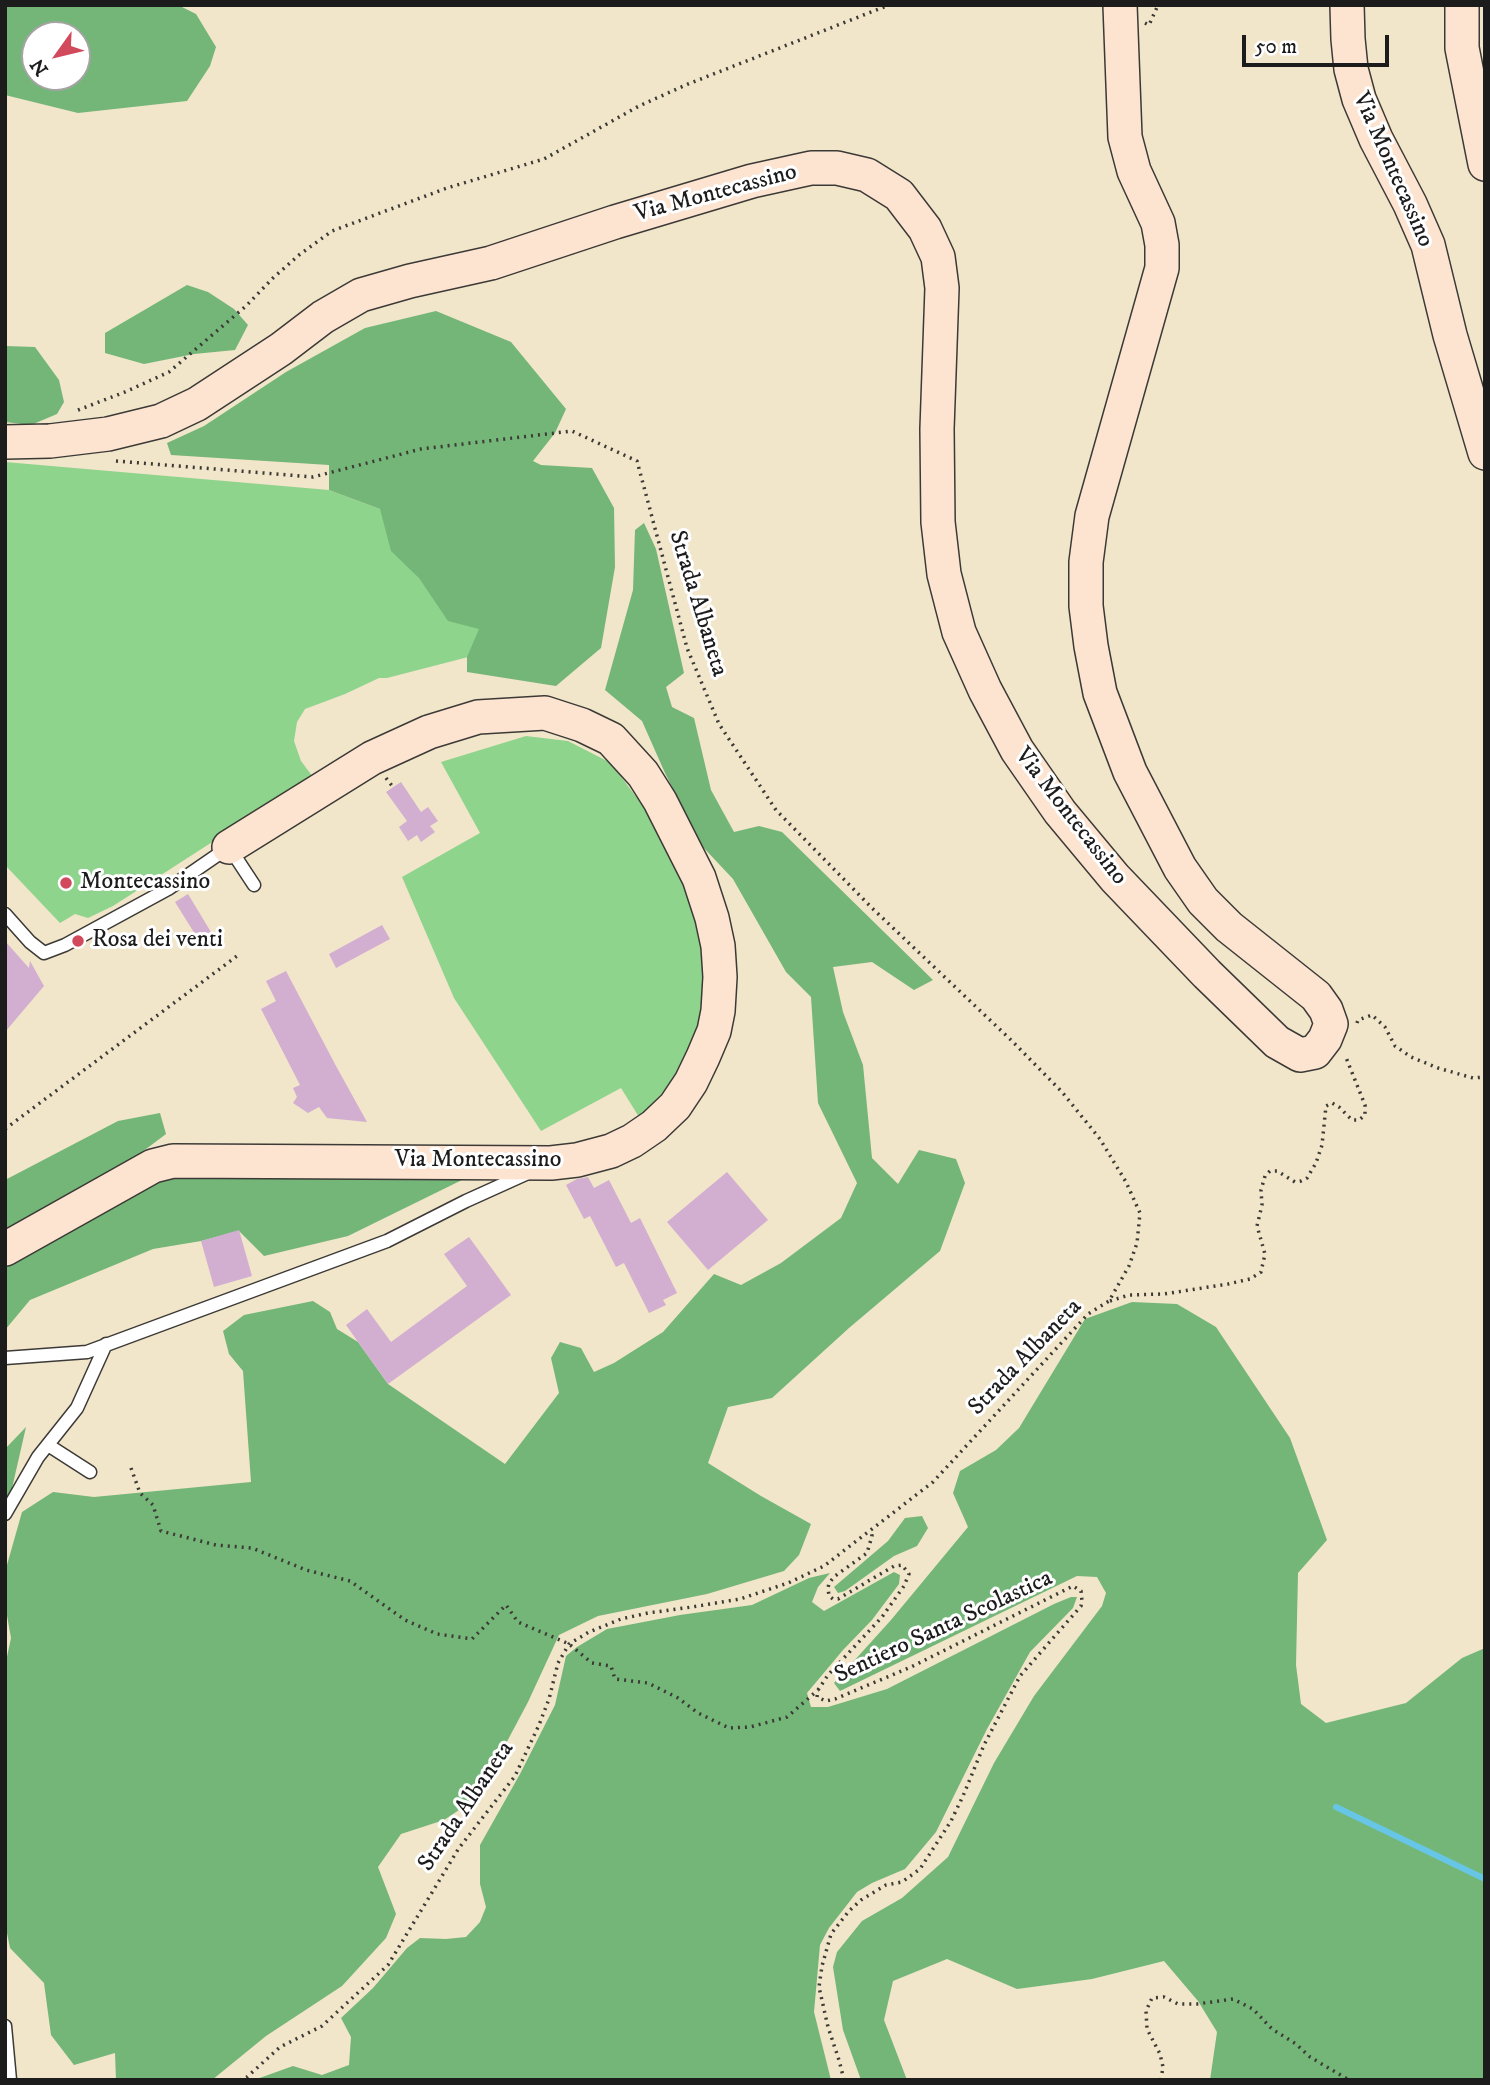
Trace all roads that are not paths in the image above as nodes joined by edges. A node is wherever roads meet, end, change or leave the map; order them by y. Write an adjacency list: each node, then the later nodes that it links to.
1 (1120, 5): 5 (street, Via Montecassino)
2 (1347, 5): 6 (street, Via Montecassino)
3 (1462, 5): 4 (street)
4 (1485, 164)
5 (5, 442)
6 (1485, 453)
7 (229, 847): 8 (lane); 9 (lane); 10 (street, Via Montecassino)
8 (254, 886)
9 (5, 914)
10 (551, 1163): 11 (street, Via Montecassino); 12 (lane)
11 (5, 1249)
12 (106, 1344): 13 (lane); 14 (lane)
13 (5, 1358)
14 (48, 1445): 15 (lane); 16 (lane)
15 (90, 1472)
16 (5, 1514)
17 (5, 2026): 18 (lane)
18 (10, 2080)

